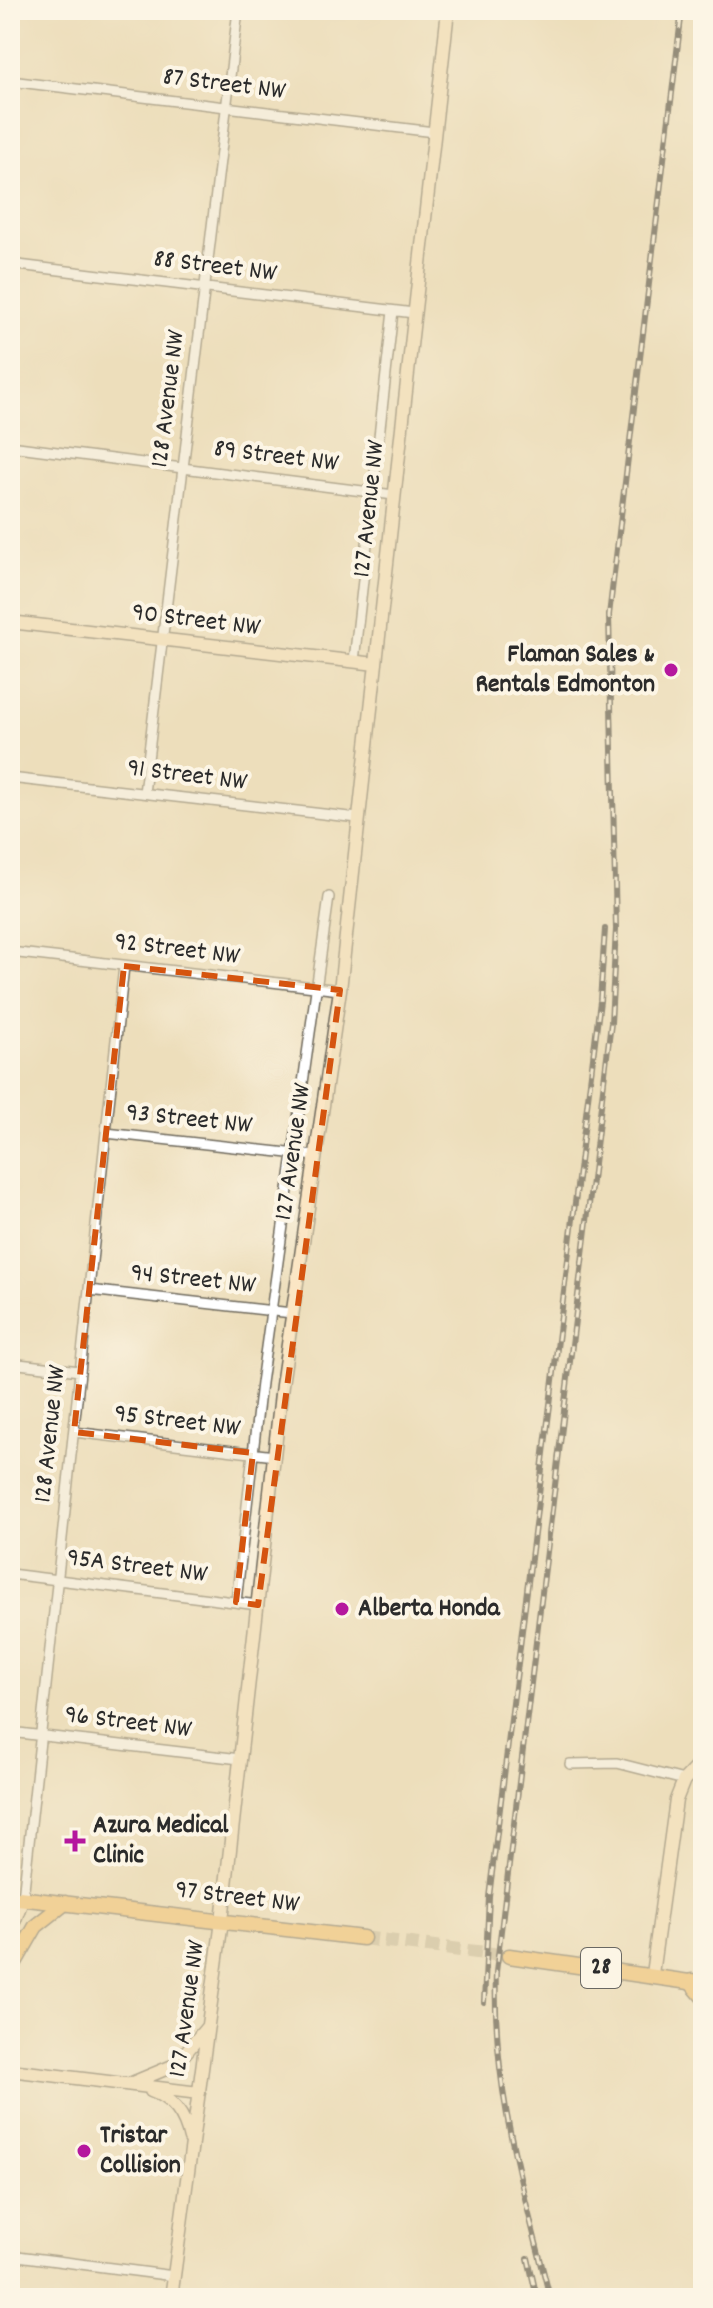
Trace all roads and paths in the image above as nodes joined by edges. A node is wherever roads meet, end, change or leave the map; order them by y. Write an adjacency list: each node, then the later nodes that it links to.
1 (238, 10): 4 (street, 128 Avenue NW)
2 (448, 10): 5 (main road, 127 Avenue NW)
3 (10, 81): 4 (street, 87 Street NW)
4 (227, 107): 5 (street, 87 Street NW); 7 (street, 128 Avenue NW)
5 (434, 132): 9 (main road, 127 Avenue NW)
6 (10, 264): 7 (street, 88 Street NW)
7 (205, 288): 8 (street, 88 Street NW); 11 (street, 128 Avenue NW)
8 (393, 311): 9 (street, 88 Street NW); 12 (street, 127 Avenue NW)
9 (414, 313): 13 (main road, 127 Avenue NW)
10 (10, 446): 11 (street, 89 Street NW)
11 (183, 467): 12 (street, 89 Street NW); 15 (street, 128 Avenue NW)
12 (373, 492): 13 (street, 89 Street NW); 16 (street, 127 Avenue NW)
13 (394, 495): 17 (main road, 127 Avenue NW)
14 (10, 622): 15 (main road, 90 Street NW)
15 (162, 639): 16 (main road, 90 Street NW); 19 (street, 128 Avenue NW)
16 (354, 661): 17 (main road, 90 Street NW)
17 (376, 664): 20 (main road, 127 Avenue NW)
18 (10, 778): 19 (street, 91 Street NW)
19 (144, 793): 20 (street, 91 Street NW)
20 (358, 818): 25 (main road, 127 Avenue NW)
21 (329, 897): 24 (street, 127 Avenue NW)
22 (10, 952): 23 (street, 92 Street NW)
23 (124, 966): 24 (street, 92 Street NW); 26 (street, 128 Avenue NW)
24 (318, 988): 25 (street, 92 Street NW); 27 (street, 127 Avenue NW)
25 (340, 990): 28 (main road, 127 Avenue NW)
26 (106, 1133): 27 (street, 93 Street NW); 29 (street, 128 Avenue NW)
27 (295, 1153): 28 (street, 93 Street NW); 30 (street, 127 Avenue NW)
28 (316, 1156): 31 (main road, 127 Avenue NW)
29 (89, 1290): 30 (street, 94 Street NW); 33 (street, 128 Avenue NW)
30 (271, 1310): 31 (street, 94 Street NW); 35 (street, 127 Avenue NW)
31 (292, 1313): 36 (main road, 127 Avenue NW)
32 (10, 1363): 33 (street)
33 (80, 1371): 34 (street, 128 Avenue NW)
34 (74, 1432): 35 (street, 95 Street NW); 38 (street, 128 Avenue NW)
35 (253, 1453): 36 (street, 95 Street NW); 39 (street, 127 Avenue NW)
36 (275, 1456): 40 (main road, 127 Avenue NW)
37 (10, 1574): 38 (street, 95A Street NW)
38 (58, 1580): 39 (street, 95A Street NW); 42 (street, 128 Avenue NW)
39 (236, 1602): 40 (street, 95A Street NW)
40 (258, 1605): 43 (main road, 127 Avenue NW)
41 (10, 1732): 42 (street, 96 Street NW)
42 (41, 1735): 43 (street, 96 Street NW); 47 (street, 128 Avenue NW)
43 (240, 1759): 49 (main road, 127 Avenue NW)
44 (703, 1760): 46 (main road)
45 (570, 1764): 46 (street)
46 (684, 1780): 53 (main road)
47 (17, 1897): 48 (main road, 97 Street NW); 52 (main road, 128 Avenue NW)
48 (65, 1903): 49 (main road, 97 Street NW); 52 (main road)
49 (222, 1921): 50 (main road, 97 Street NW); 56 (main road, 127 Avenue NW)
50 (363, 1938)
51 (509, 1956): 53 (main road, 28)
52 (14, 1964): 55 (main road, 128 Avenue NW)
53 (652, 1974): 54 (main road, 28)
54 (699, 1987)
55 (10, 2001)
56 (209, 2025): 58 (main road); 59 (main road, 127 Avenue NW)
57 (10, 2070): 58 (main road)
58 (129, 2084): 59 (main road); 60 (main road)
59 (199, 2093): 60 (main road, 127 Avenue NW)
60 (192, 2145): 62 (main road, 127 Avenue NW)
61 (10, 2255): 62 (street)
62 (174, 2276): 63 (main road, 127 Avenue NW)
63 (171, 2298)

